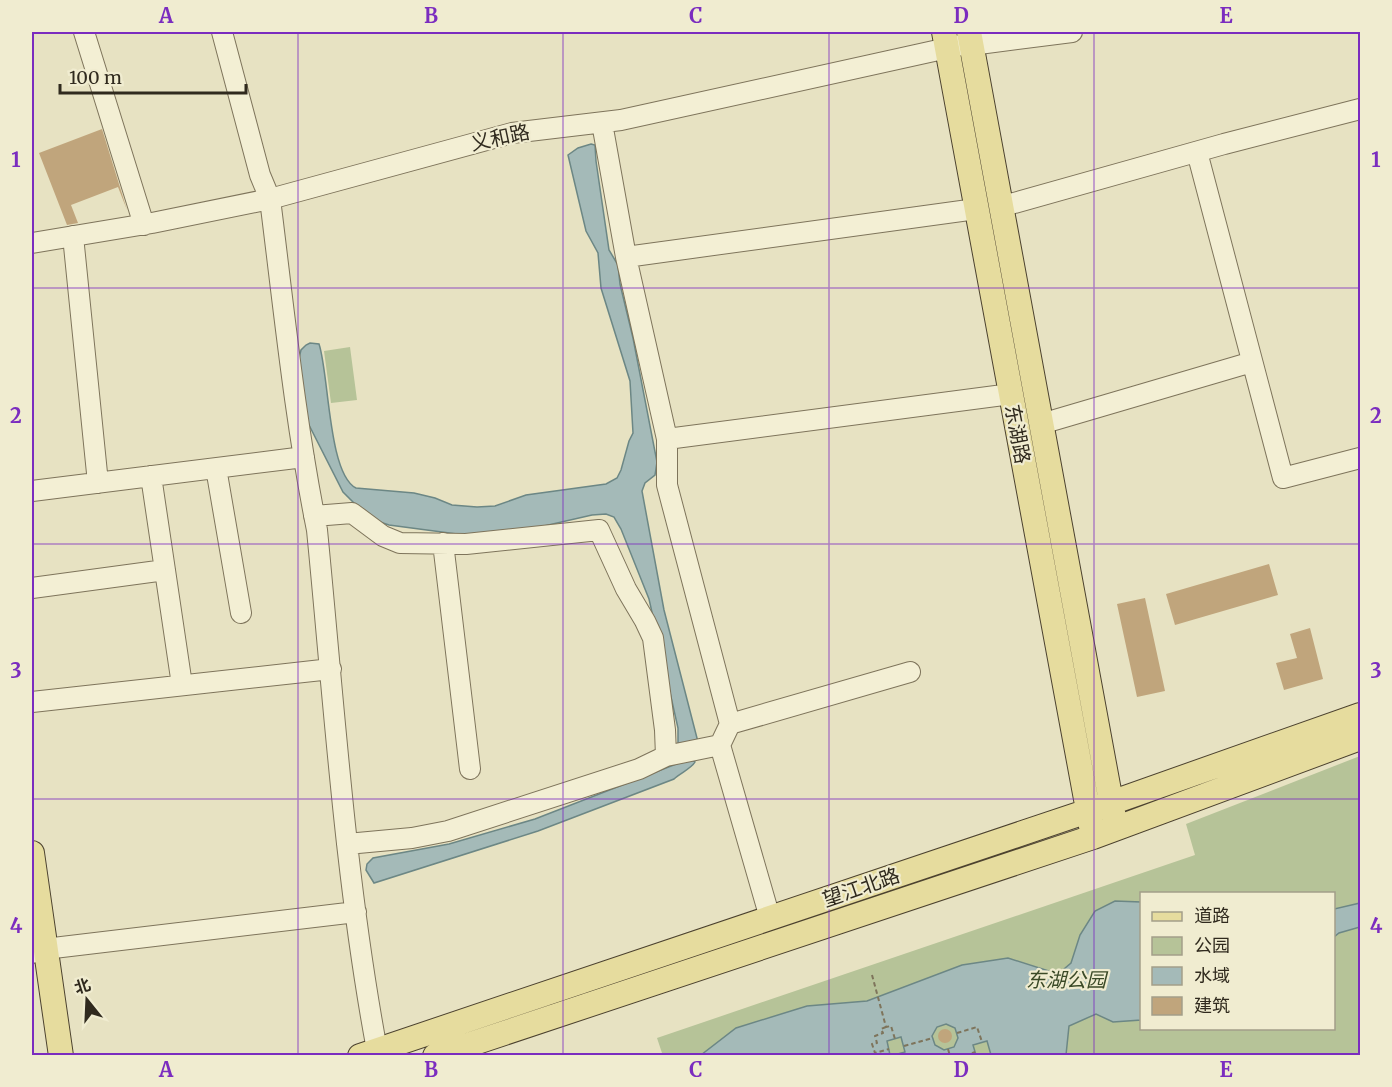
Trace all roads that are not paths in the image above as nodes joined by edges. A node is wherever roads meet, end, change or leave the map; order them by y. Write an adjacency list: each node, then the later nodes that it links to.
1 (84, 32): 12 (street)
2 (222, 32): 9 (street)
3 (1072, 32): 5 (street, 义和路)
4 (945, 40): 5 (street, 义和路); 7 (street, 义和路); 11 (main road, 东湖路)
5 (970, 40): 10 (main road, 东湖路)
6 (1360, 109): 8 (street)
7 (602, 123): 9 (street, 义和路); 15 (street)
8 (1197, 152): 10 (street); 16 (street)
9 (270, 199): 12 (street, 义和路); 20 (street)
10 (1000, 207): 18 (main road, 东湖路)
11 (976, 209): 15 (street); 17 (main road, 东湖路)
12 (144, 225): 13 (street, 义和路)
13 (74, 236): 14 (street, 义和路); 24 (street)
14 (32, 243)
15 (626, 257): 19 (street)
16 (1252, 362): 18 (street); 21 (street)
17 (1011, 394): 19 (street); 42 (main road, 东湖路)
18 (1041, 424): 41 (main road, 东湖路)
19 (667, 439): 36 (street)
20 (304, 458): 22 (street); 26 (street)
21 (1360, 458)
22 (216, 468): 23 (street); 30 (street)
23 (151, 477): 24 (street); 28 (street)
24 (98, 483): 25 (street)
25 (32, 491)
26 (314, 516): 27 (street); 31 (street)
27 (442, 543): 39 (street); 40 (street)
28 (165, 570): 29 (street); 33 (street)
29 (32, 588)
30 (241, 613)
31 (331, 669): 33 (street); 45 (street)
32 (910, 672): 36 (street)
33 (182, 685): 34 (street)
34 (32, 702)
35 (1360, 715): 41 (main road, 望江北路)
36 (730, 724): 38 (street)
37 (1360, 738): 43 (main road, 望江北路)
38 (720, 745): 39 (street); 48 (street)
39 (666, 756): 45 (street)
40 (470, 769)
41 (1112, 803): 42 (main road, 望江北路); 43 (main road, 东湖路)
42 (1088, 811): 44 (main road, 东湖路); 48 (main road, 望江北路)
43 (1116, 830): 44 (main road, 望江北路)
44 (1093, 837): 53 (main road, 望江北路)
45 (348, 844): 47 (street)
46 (32, 853): 49 (main road)
47 (356, 912): 49 (street); 50 (street)
48 (770, 918): 50 (main road, 望江北路)
49 (35, 948): 51 (main road); 52 (main road)
50 (368, 1053)
51 (48, 1056)
52 (61, 1056)
53 (435, 1056)

